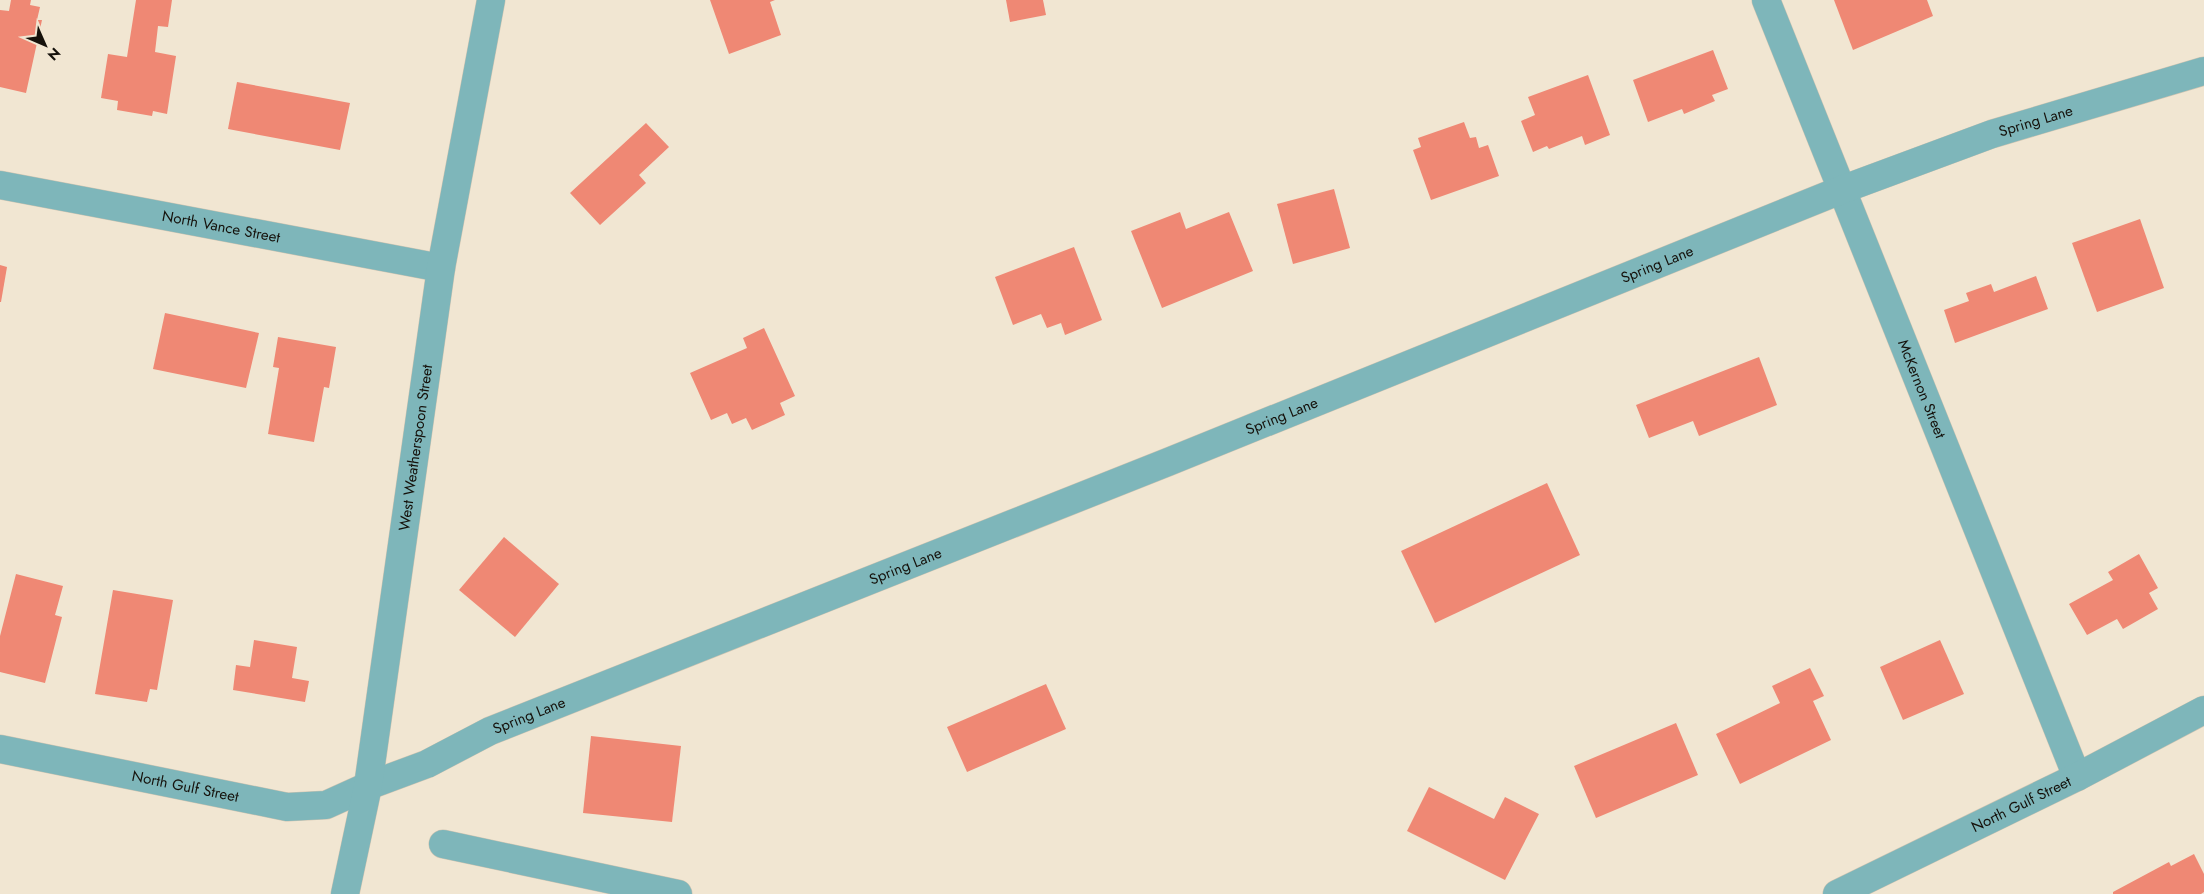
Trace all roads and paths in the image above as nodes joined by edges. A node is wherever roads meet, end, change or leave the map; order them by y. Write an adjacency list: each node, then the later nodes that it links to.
1 (491, 0): 6 (street, West Weatherspoon Street)
2 (1766, 0): 5 (street, McKernon Street)
3 (2204, 71): 5 (street, Spring Lane)
4 (0, 185): 6 (street, North Vance Street)
5 (1841, 190): 9 (street, McKernon Street); 10 (street, Spring Lane)
6 (442, 268): 10 (street, West Weatherspoon Street)
7 (2204, 710): 9 (street, North Gulf Street)
8 (0, 749): 10 (street, North Gulf Street)
9 (2077, 777): 14 (street, North Gulf Street)
10 (368, 786): 12 (street, West Weatherspoon Street)
11 (443, 844): 13 (street)
12 (345, 894)
13 (678, 894)
14 (1837, 894)

